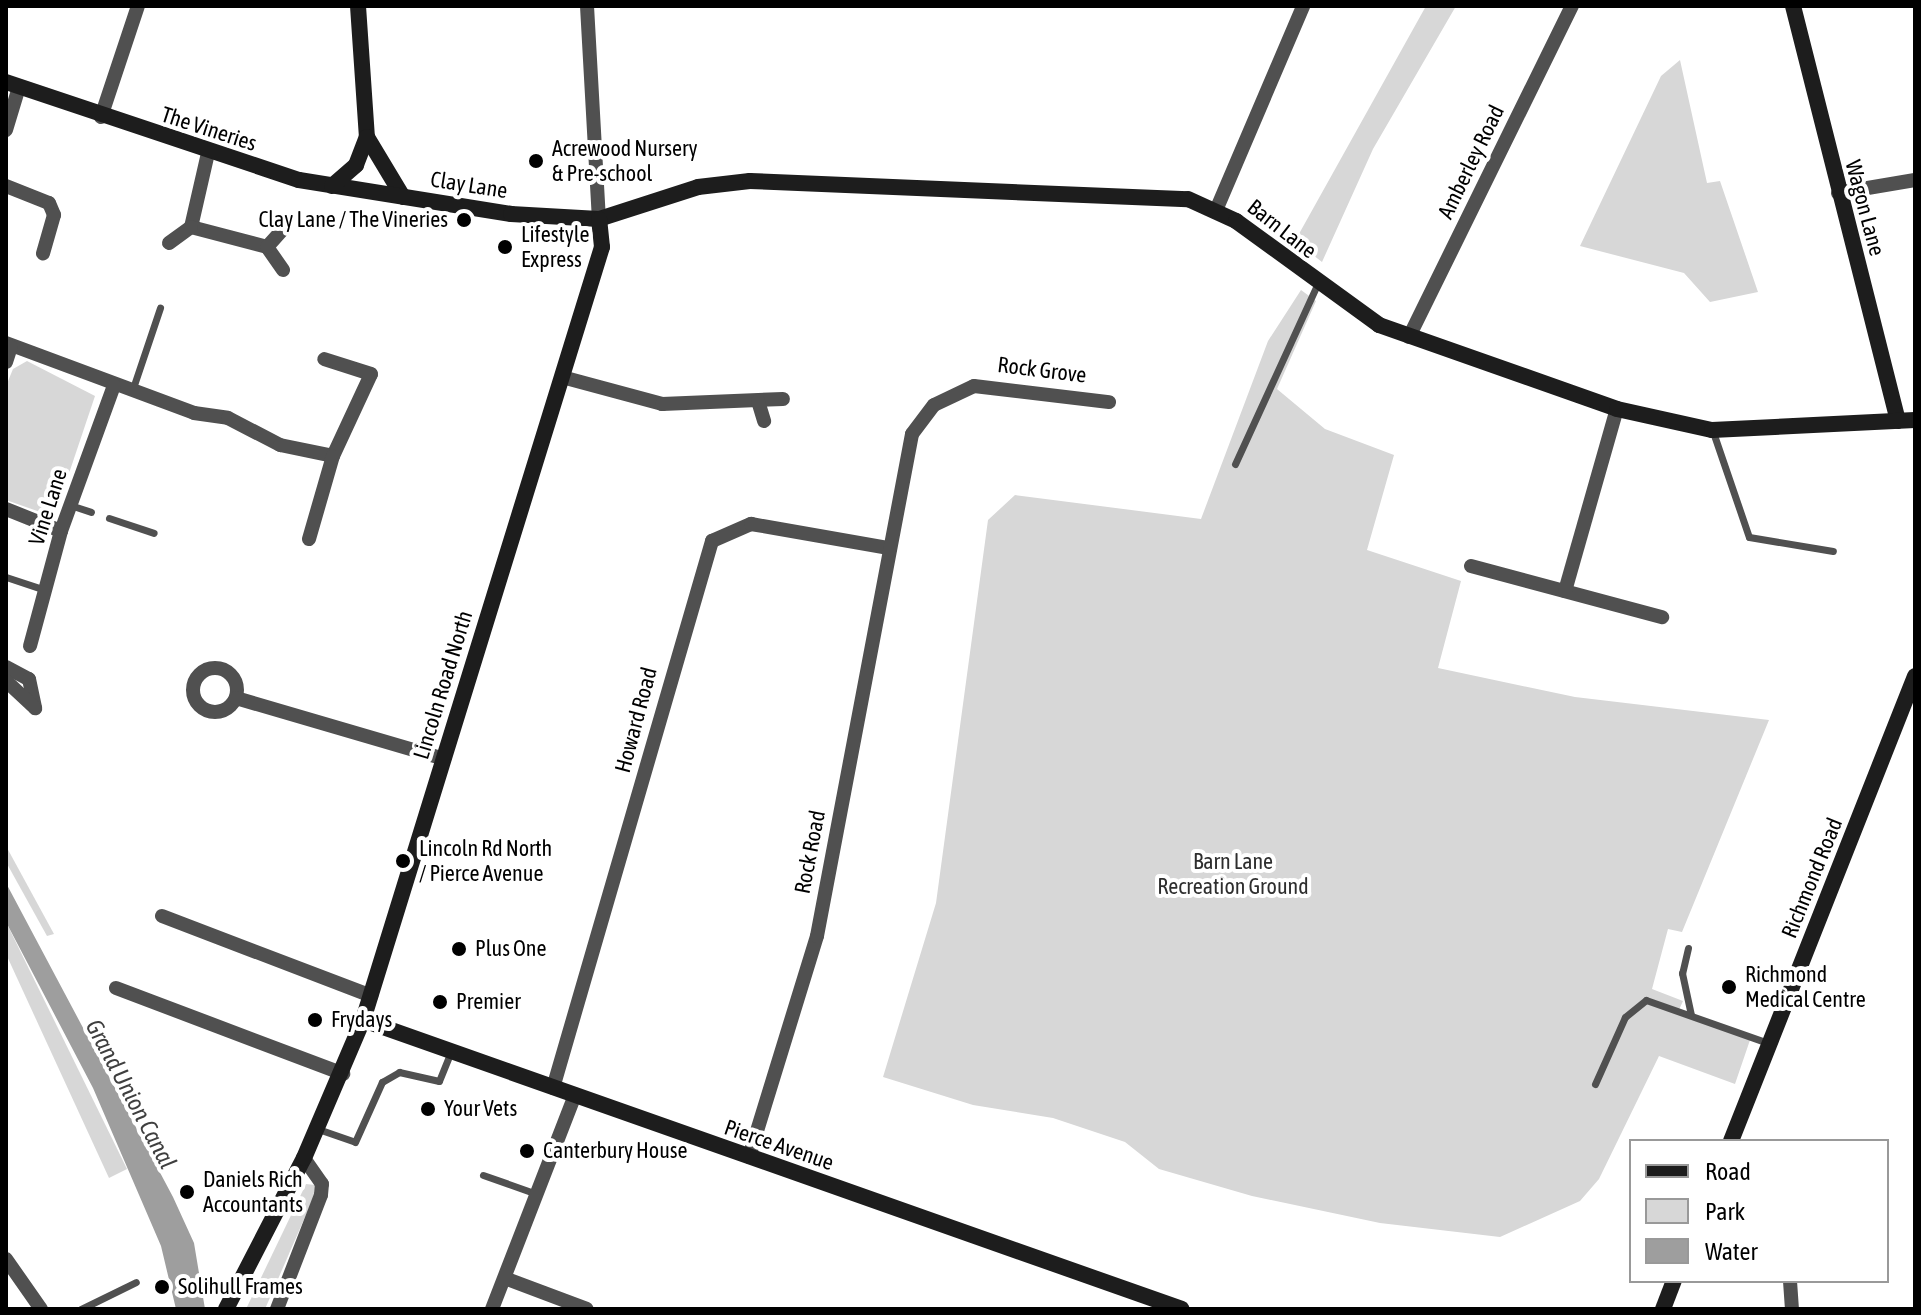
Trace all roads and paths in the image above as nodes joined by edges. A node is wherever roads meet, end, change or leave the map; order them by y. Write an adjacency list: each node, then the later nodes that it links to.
1 (138, 6): 8 (street)
2 (358, 6): 10 (street, Clay Lane)
3 (587, 6): 18 (street)
4 (1303, 6): 17 (street)
5 (1572, 6): 27 (street, Amberley Road)
6 (1793, 6): 15 (street, Wagon Lane)
7 (12, 85): 8 (street, The Vineries); 9 (street)
8 (101, 117): 11 (street, The Vineries)
9 (6, 130)
10 (367, 137): 14 (street); 16 (street, Clay Lane)
11 (208, 153): 14 (street, The Vineries); 19 (street)
12 (1915, 180): 15 (street)
13 (6, 186): 23 (street)
14 (332, 186): 16 (street, The Vineries)
15 (1838, 193): 38 (street, Wagon Lane)
16 (403, 197): 18 (street, Clay Lane)
17 (1217, 208): 18 (street, Barn Lane); 25 (street, Barn Lane)
18 (599, 219): 31 (street, Lincoln Road North)
19 (191, 227): 21 (street); 22 (street)
20 (284, 228): 22 (street)
21 (169, 243)
22 (267, 247): 24 (street)
23 (43, 253)
24 (283, 270)
25 (1317, 285): 27 (street, Barn Lane); 42 (lane)
26 (160, 308): 33 (lane)
27 (1409, 337): 37 (street, Barn Lane)
28 (9, 345): 30 (street); 32 (street)
29 (324, 359): 41 (street)
30 (6, 362)
31 (562, 377): 35 (street); 62 (street, Lincoln Road North)
32 (114, 385): 33 (street); 43 (street, Vine Lane)
33 (132, 391): 41 (street)
34 (783, 399): 35 (street)
35 (758, 401): 39 (street)
36 (1109, 402): 50 (street, Rock Grove)
37 (1617, 409): 40 (street, Barn Lane); 55 (street)
38 (1906, 420): 40 (street, Barn Lane)
39 (764, 421)
40 (1712, 430): 51 (lane)
41 (333, 456): 49 (street)
42 (1235, 464)
43 (70, 505): 45 (lane); 47 (street, Vine Lane)
44 (6, 509): 47 (street)
45 (91, 512)
46 (109, 518): 48 (lane)
47 (61, 531): 54 (street, Vine Lane)
48 (154, 533)
49 (309, 539)
50 (889, 548): 73 (street, Howard Road); 77 (street, Rock Road)
51 (1833, 551)
52 (1471, 566): 55 (street)
53 (6, 577): 54 (lane)
54 (45, 590): 57 (street, Vine Lane)
55 (1565, 591): 56 (street)
56 (1662, 617)
57 (30, 646)
58 (6, 667): 60 (street)
59 (1915, 676): 69 (street, Richmond Road)
60 (6, 681)
61 (236, 698): 62 (street)
62 (444, 759): 66 (street, Lincoln Road North)
63 (162, 916): 66 (street)
64 (1688, 948): 67 (lane)
65 (116, 988): 71 (street)
66 (371, 996): 68 (street, Lincoln Road North)
67 (1691, 1015): 69 (lane); 72 (lane)
68 (363, 1020): 70 (street, Pierce Avenue); 71 (street, Lincoln Road North)
69 (1770, 1043): 76 (street, Richmond Road)
70 (451, 1051): 73 (street, Pierce Avenue); 75 (lane)
71 (343, 1074): 75 (street, Lincoln Road North)
72 (1595, 1084)
73 (553, 1088): 74 (street, Pierce Avenue)
74 (575, 1095): 77 (street, Pierce Avenue); 80 (street)
75 (318, 1129): 78 (street, Lincoln Road North)
76 (1732, 1139)
77 (749, 1157): 92 (street, Pierce Avenue)
78 (304, 1158): 88 (street, Lincoln Road North); 89 (street)
79 (483, 1175): 80 (lane)
80 (539, 1195): 82 (street)
81 (6, 1259): 86 (street)
82 (507, 1279): 90 (street); 91 (street)
83 (136, 1282): 87 (lane)
84 (1673, 1283): 93 (street)
85 (1790, 1283): 94 (street)
86 (41, 1309)
87 (81, 1309)
88 (227, 1309)
89 (277, 1309)
90 (492, 1309)
91 (587, 1309)
92 (1182, 1309)
93 (1663, 1309)
94 (1792, 1309)

